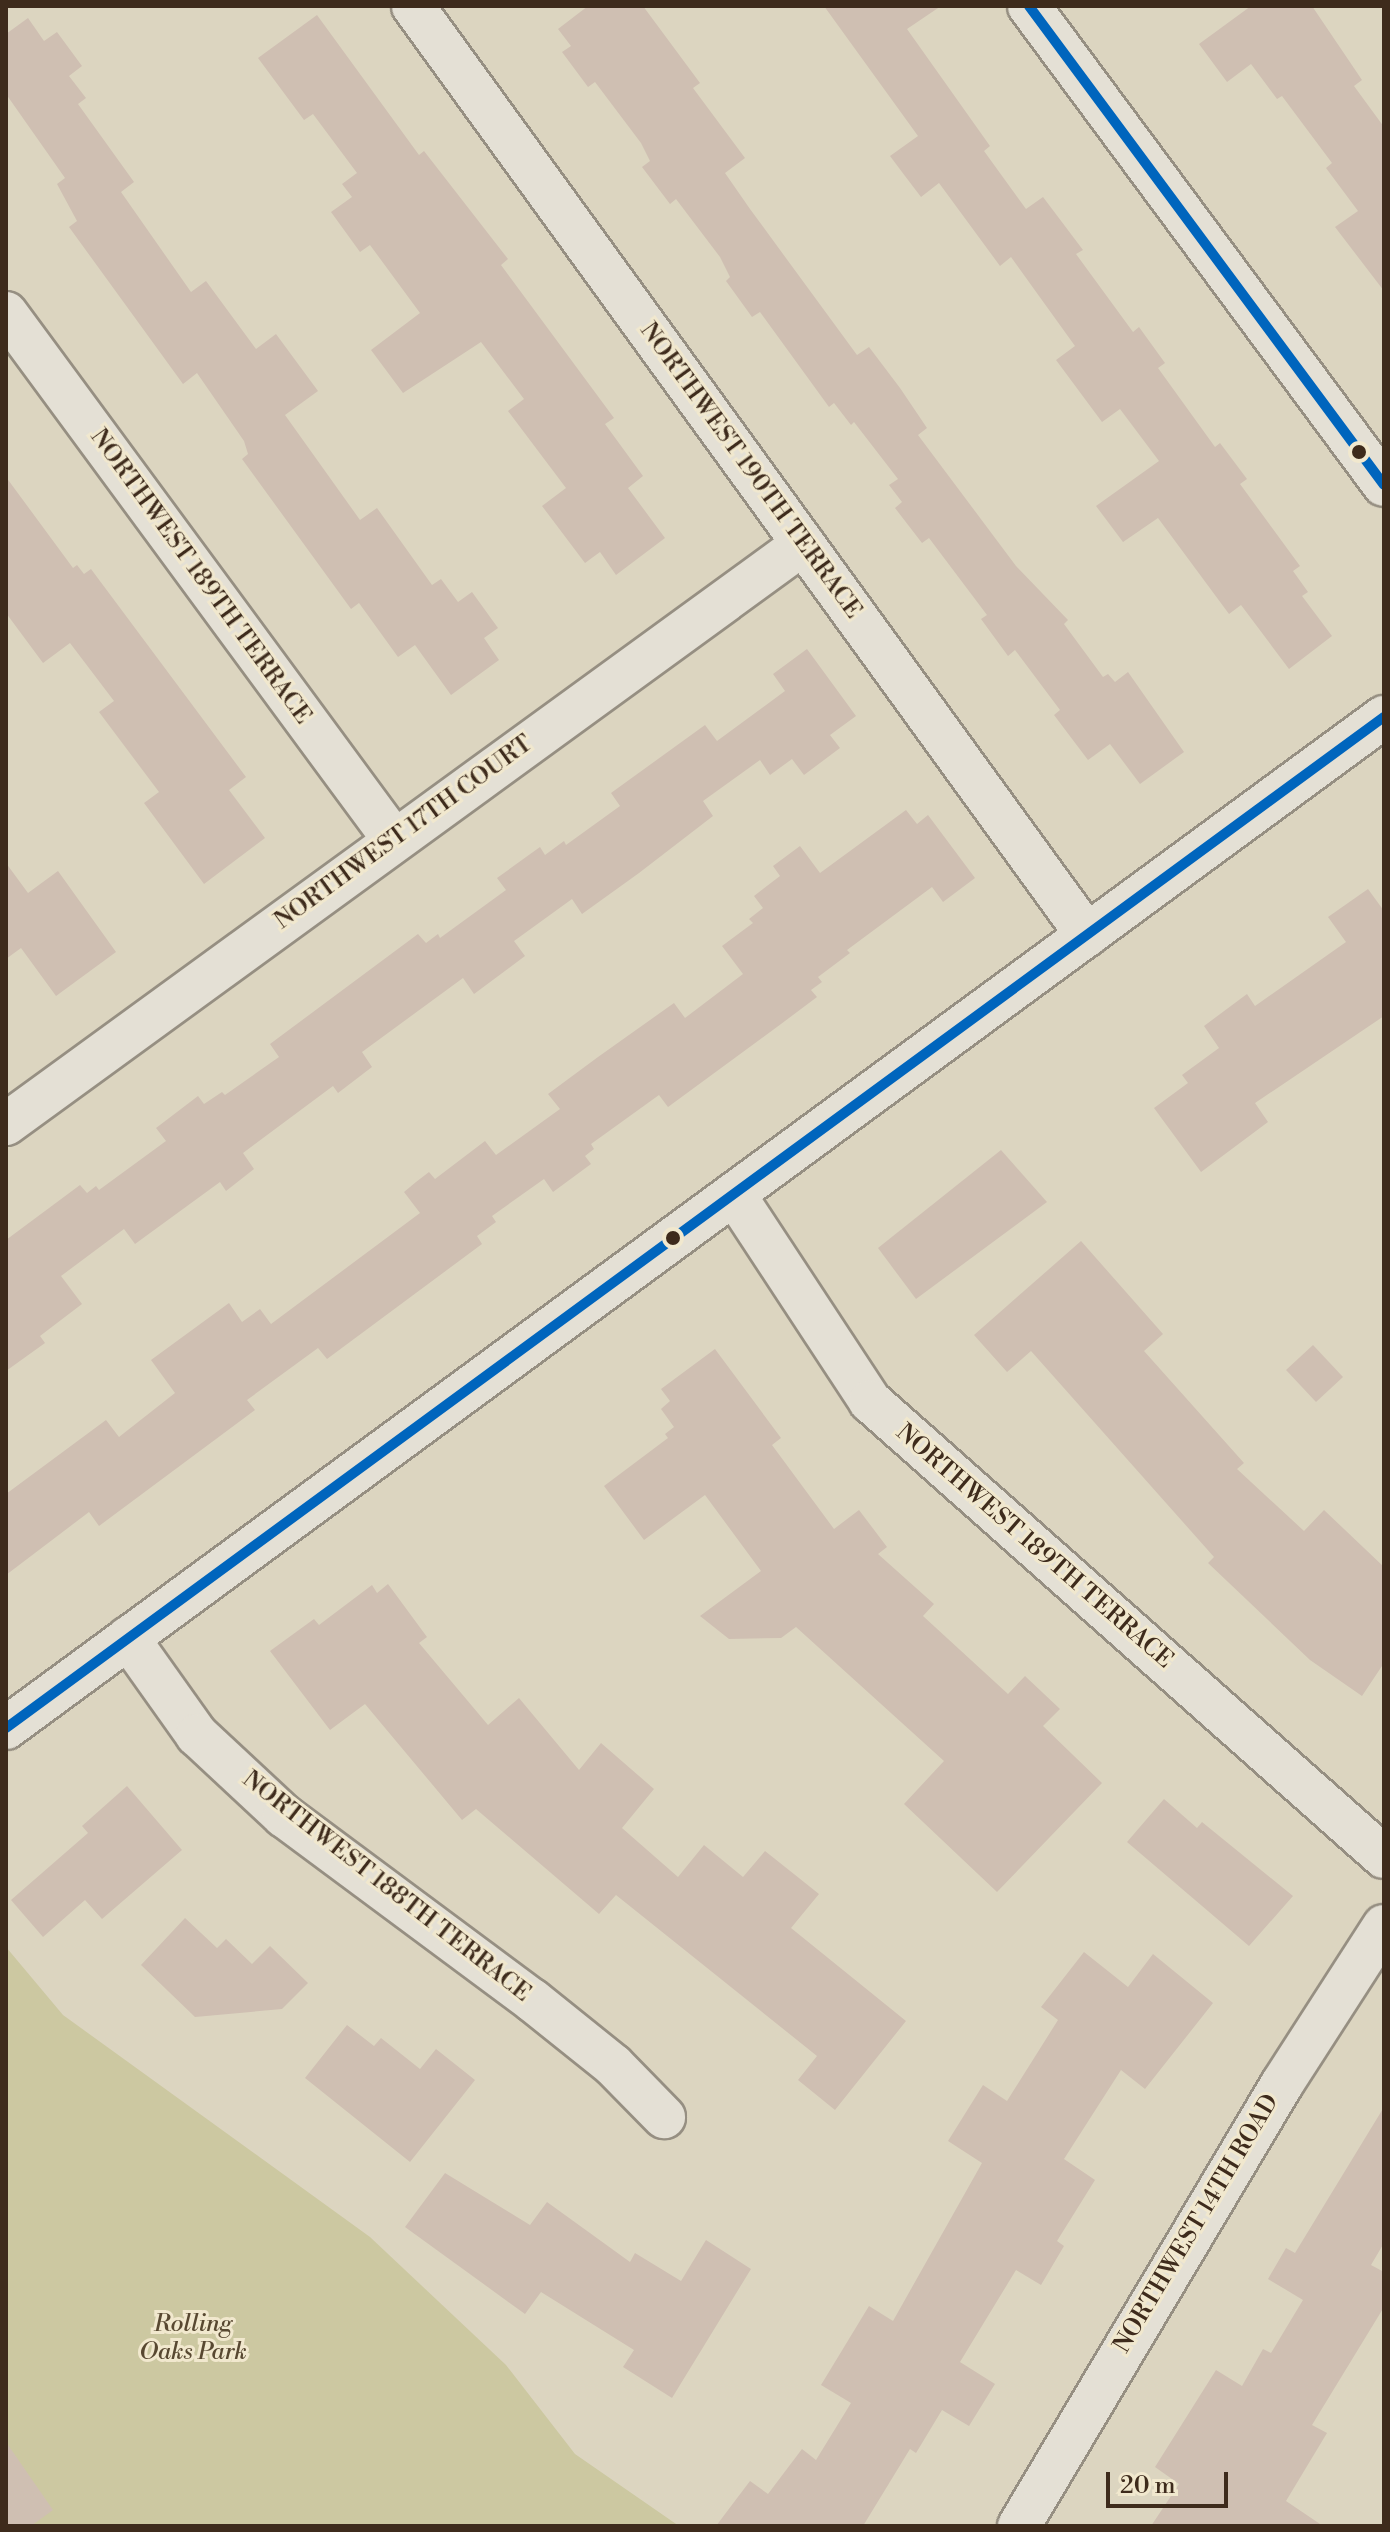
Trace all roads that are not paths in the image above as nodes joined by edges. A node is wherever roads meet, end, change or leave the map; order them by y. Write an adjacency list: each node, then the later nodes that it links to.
1 (413, 6): 5 (street, NORTHWEST 190TH TERRACE)
2 (1029, 6): 4 (street)
3 (6, 313): 7 (street, NORTHWEST 189TH TERRACE)
4 (1384, 485)
5 (803, 544): 7 (street, NORTHWEST 17TH COURT); 8 (street, NORTHWEST 190TH TERRACE)
6 (1384, 717): 8 (street)
7 (394, 840): 9 (street, NORTHWEST 17TH COURT)
8 (1087, 935): 10 (street)
9 (6, 1124)
10 (734, 1194): 11 (street); 13 (street, NORTHWEST 189TH TERRACE)
11 (128, 1638): 12 (street); 15 (street, NORTHWEST 188TH TERRACE)
12 (6, 1728)
13 (1384, 1857)
14 (1384, 1926): 16 (street, NORTHWEST 14TH ROAD)
15 (664, 2117)
16 (1019, 2526)

